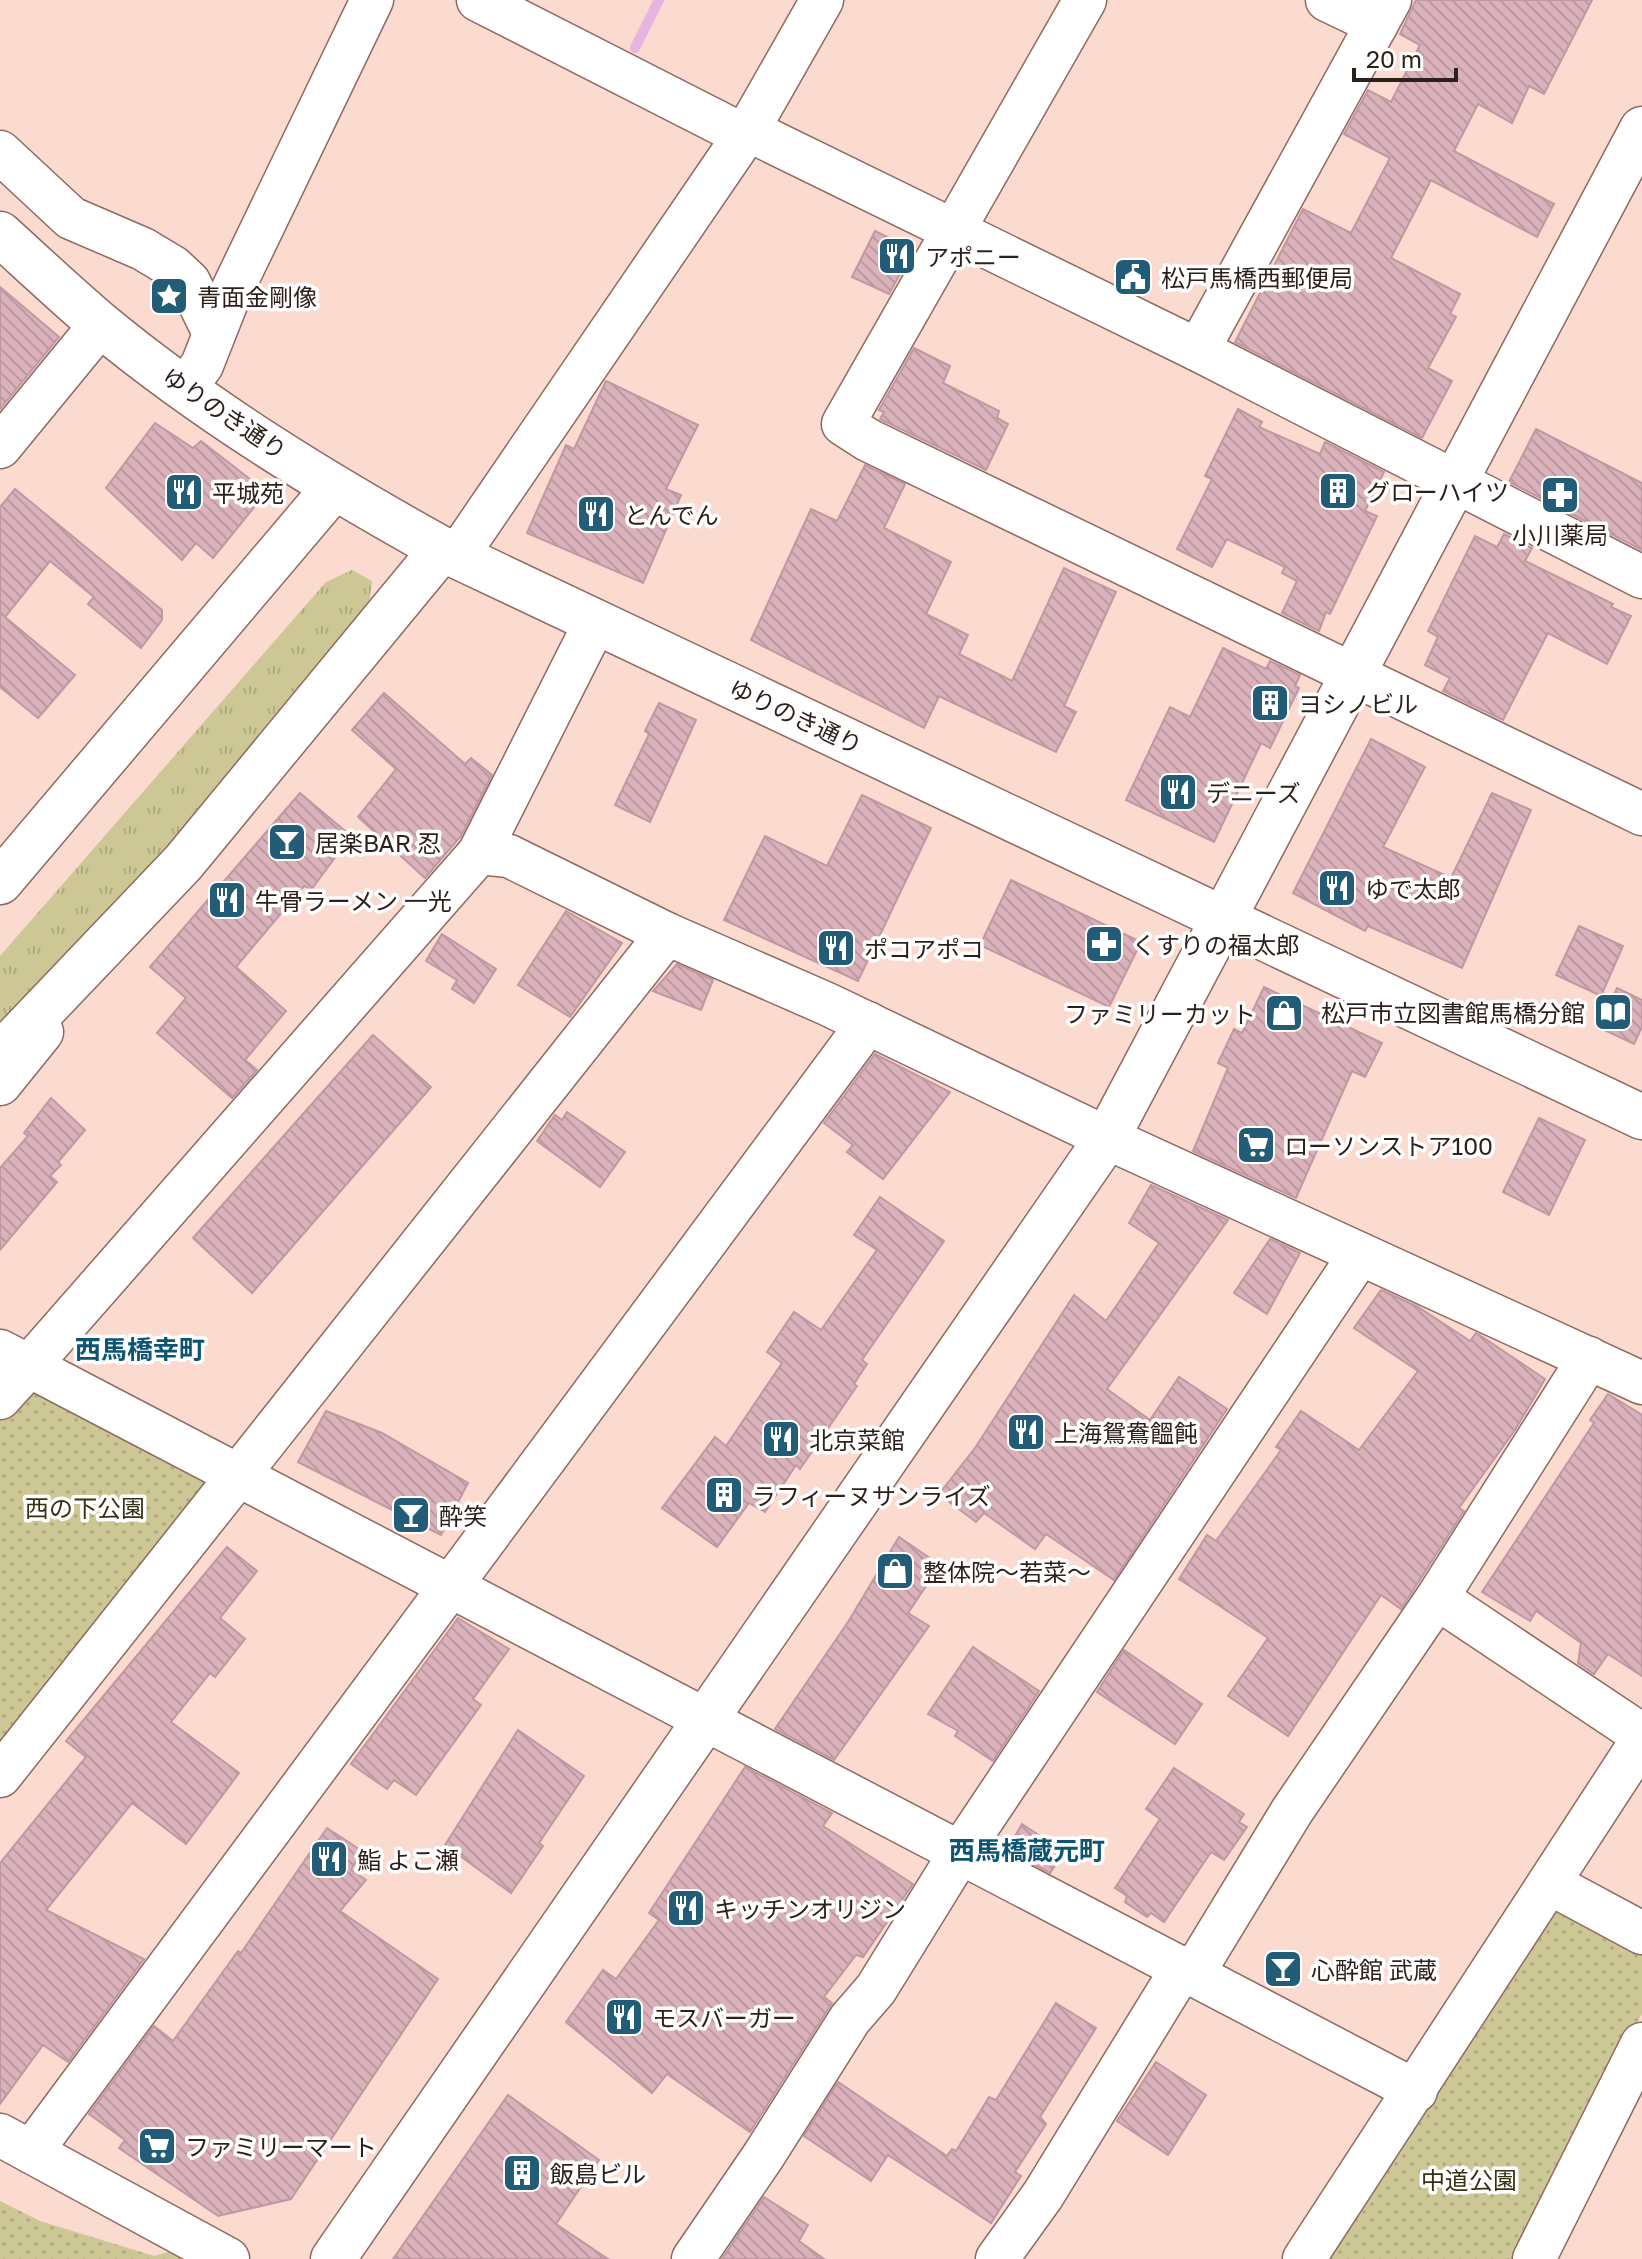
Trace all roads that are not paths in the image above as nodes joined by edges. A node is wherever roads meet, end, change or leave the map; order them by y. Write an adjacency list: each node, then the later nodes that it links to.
1 (372, 0): 13 (street)
2 (478, 0): 8 (street)
3 (822, 0): 8 (street)
4 (1085, 0): 10 (street)
5 (1327, 0): 6 (street)
6 (1383, 12): 14 (street)
7 (1642, 129): 17 (street)
8 (745, 132): 10 (street); 19 (street)
9 (0, 152): 13 (street)
10 (951, 230): 14 (street); 22 (street)
11 (0, 234): 12 (street, ゆりのき通り)
12 (101, 324): 15 (street, ゆりのき通り); 16 (street)
13 (213, 331): 15 (street)
14 (1198, 350): 17 (street)
15 (185, 388): 18 (street, ゆりのき通り)
16 (0, 447)
17 (1455, 484): 20 (street); 22 (street)
18 (333, 489): 19 (street, ゆりのき通り); 25 (street)
19 (449, 552): 21 (street, ゆりのき通り); 27 (street)
20 (1642, 577)
21 (596, 621): 24 (street); 26 (street, ゆりのき通り)
22 (1352, 676): 23 (street); 26 (street)
23 (1642, 814)
24 (479, 853): 28 (street); 36 (street)
25 (0, 882)
26 (1223, 918): 32 (street, ゆりのき通り); 33 (street)
27 (126, 926): 30 (street); 31 (street)
28 (667, 934): 29 (street); 39 (street)
29 (868, 1023): 33 (street); 40 (street)
30 (0, 1055)
31 (0, 1084)
32 (1642, 1117)
33 (1107, 1138): 34 (street); 42 (street)
34 (1360, 1254): 35 (street); 45 (street)
35 (1589, 1358): 37 (street); 41 (street)
36 (14, 1359): 38 (street); 39 (street)
37 (1642, 1383)
38 (0, 1398)
39 (238, 1475): 40 (street); 44 (street)
40 (450, 1586): 42 (street); 51 (street)
41 (1437, 1598): 43 (street); 48 (street)
42 (704, 1719): 45 (street); 53 (street)
43 (1642, 1738): 46 (street)
44 (3, 1768)
45 (960, 1853): 48 (street); 54 (street)
46 (1549, 1883): 47 (street); 50 (street)
47 (1642, 1933)
48 (1188, 1970): 50 (street); 55 (street)
49 (1642, 2044): 57 (street)
50 (1416, 2091): 56 (street)
51 (16, 2143): 52 (street)
52 (228, 2259)
53 (333, 2259)
54 (693, 2259)
55 (997, 2259)
56 (1304, 2259)
57 (1534, 2259)

